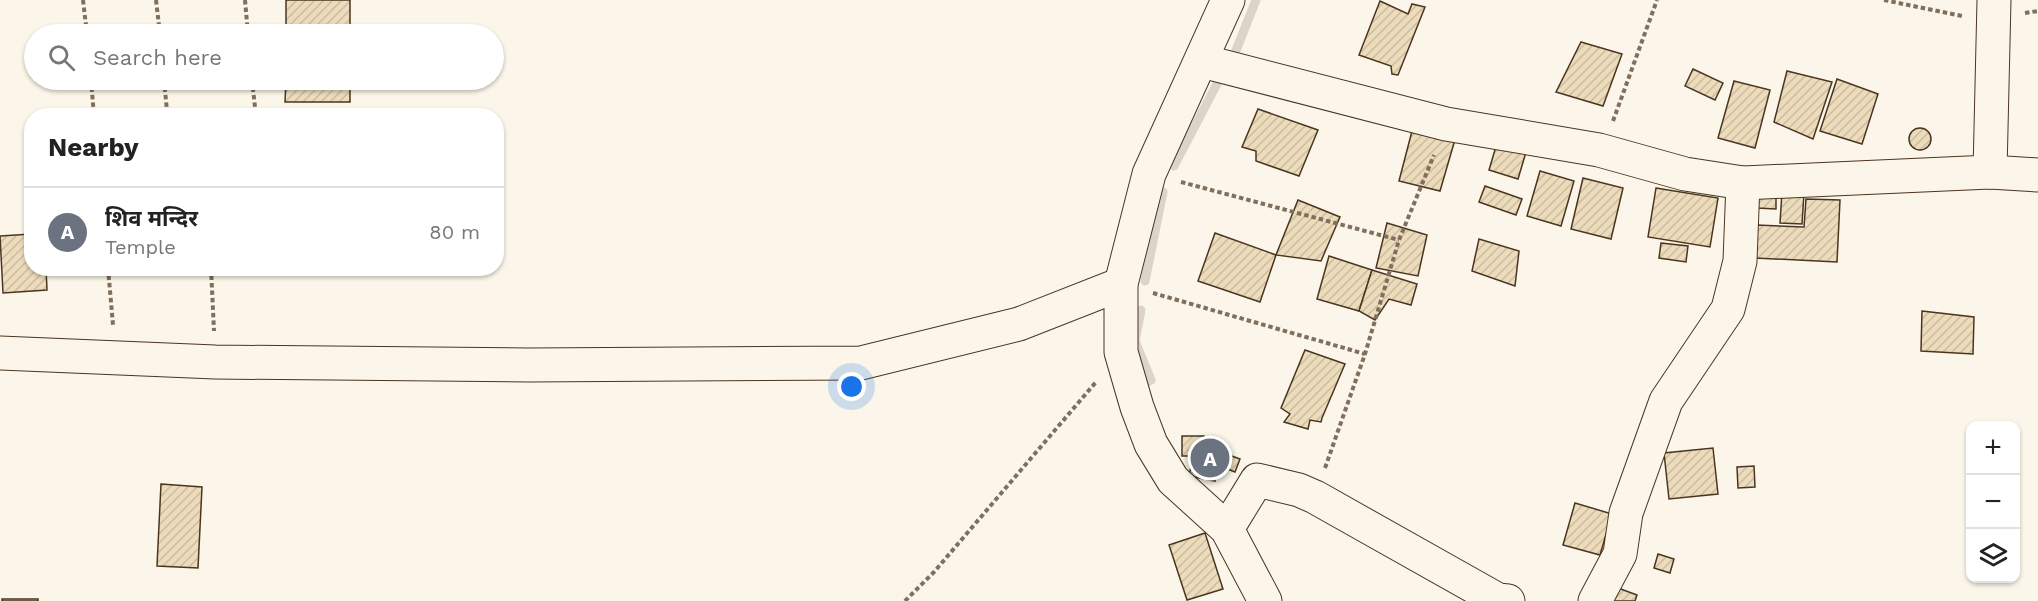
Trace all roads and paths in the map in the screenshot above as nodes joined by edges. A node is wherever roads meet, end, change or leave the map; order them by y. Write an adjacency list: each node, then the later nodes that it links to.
1 (84, 0): 7 (path)
2 (156, 0): 8 (path)
3 (245, 0): 9 (path)
4 (1228, 0): 10 (street)
5 (1657, 0): 18 (path)
6 (1994, 0): 19 (street)
7 (86, 24)
8 (159, 24)
9 (247, 24)
10 (1202, 61): 17 (street); 20 (street)
11 (92, 90): 14 (path)
12 (165, 90): 15 (path)
13 (253, 90): 16 (path)
14 (93, 108)
15 (167, 108)
16 (255, 108)
17 (1446, 124): 18 (street); 23 (path)
18 (1599, 150): 22 (street)
19 (1990, 172): 21 (street); 22 (street)
20 (1149, 174): 23 (path); 26 (street)
21 (2038, 175)
22 (1743, 183): 37 (street)
23 (1399, 240): 29 (path)
24 (109, 276): 30 (path)
25 (211, 276): 31 (path)
26 (1121, 284): 27 (street); 29 (path); 31 (street)
27 (1121, 352): 33 (street); 34 (path)
28 (0, 353): 30 (street)
29 (1365, 354): 32 (path)
30 (116, 359): 31 (street)
31 (215, 362)
32 (1315, 497): 33 (street); 36 (street)
33 (1227, 529): 35 (street)
34 (906, 601)
35 (1264, 601)
36 (1508, 601)
37 (1595, 601)

